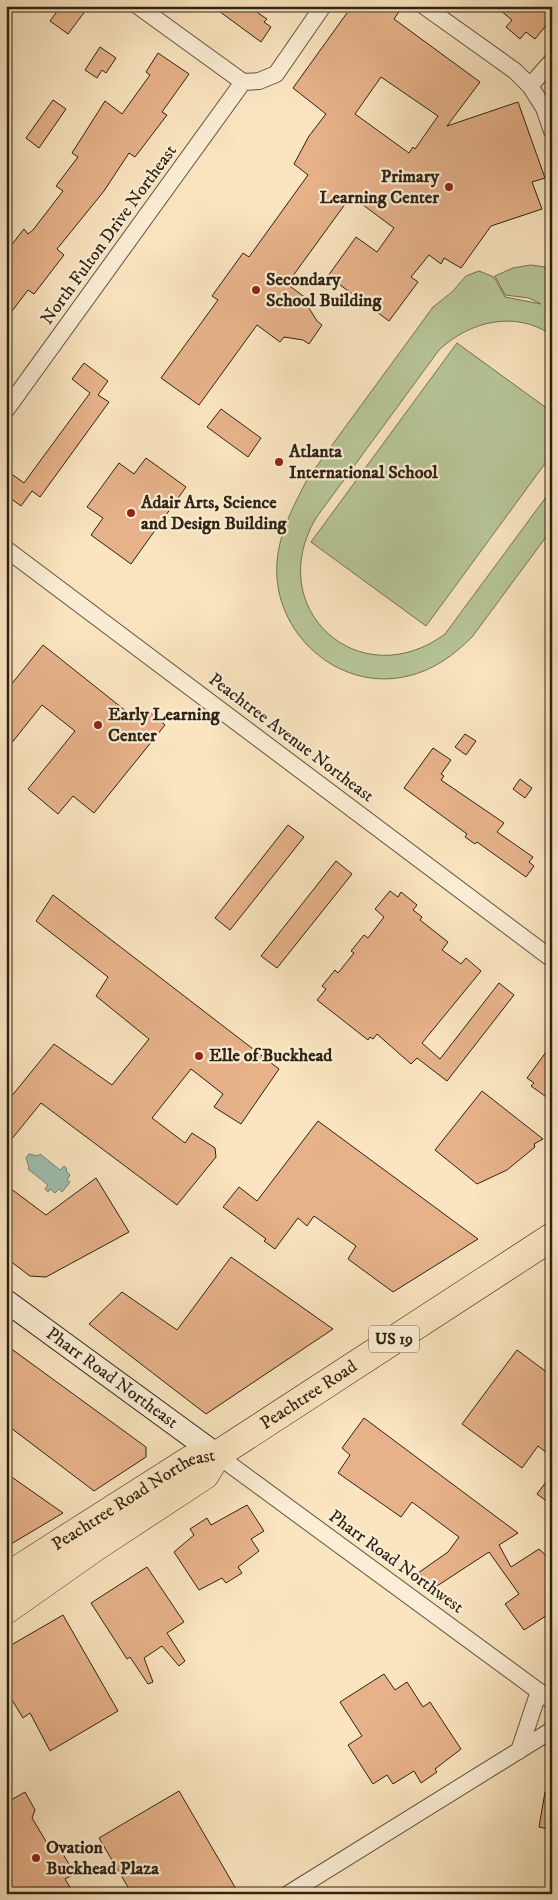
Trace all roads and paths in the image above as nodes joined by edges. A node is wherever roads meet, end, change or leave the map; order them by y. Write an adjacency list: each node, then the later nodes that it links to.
1 (138, 6): 5 (street)
2 (323, 6): 5 (street)
3 (424, 6): 6 (street)
4 (552, 61): 6 (street)
5 (243, 82): 8 (street, North Fulton Drive Northeast)
6 (530, 86): 7 (street)
7 (552, 131)
8 (6, 410)
9 (6, 549): 10 (street, Peachtree Avenue Northeast)
10 (552, 960)
11 (552, 1237): 13 (highway, Peachtree Road / US 19)
12 (6, 1301): 13 (street, Pharr Road Northeast)
13 (217, 1455): 14 (highway, Peachtree Road Northeast / US 19); 15 (highway, Peachtree Road Northeast / US 19); 16 (street, Pharr Road Northwest)
14 (6, 1576)
15 (6, 1610)
16 (545, 1696): 18 (street)
17 (552, 1730): 18 (street)
18 (519, 1750): 19 (street)
19 (288, 1894)

